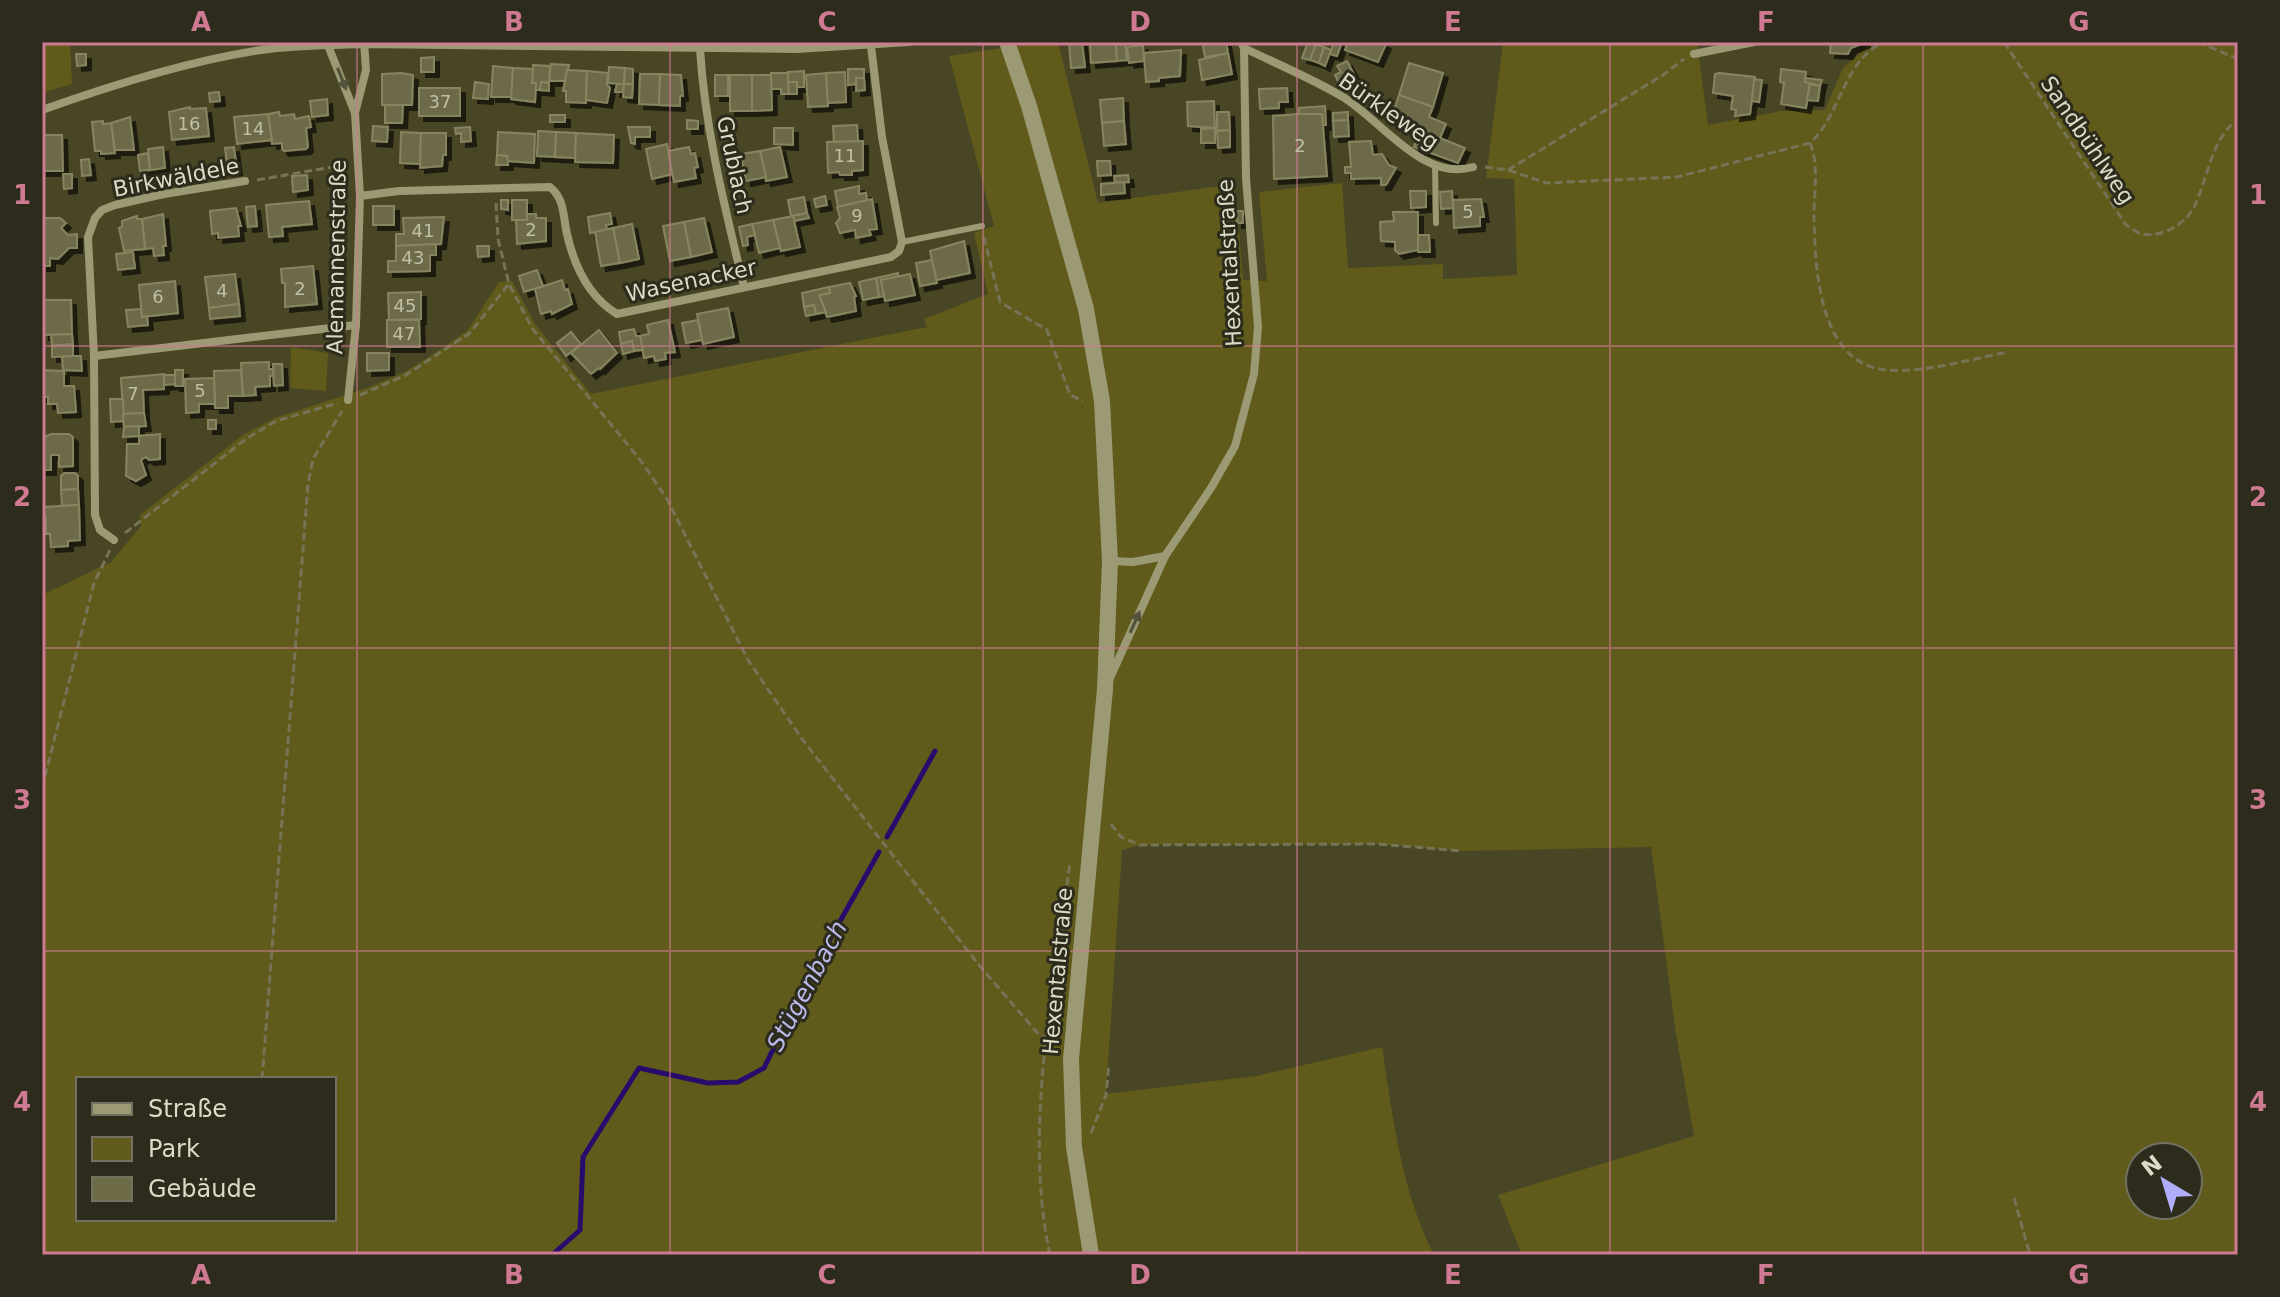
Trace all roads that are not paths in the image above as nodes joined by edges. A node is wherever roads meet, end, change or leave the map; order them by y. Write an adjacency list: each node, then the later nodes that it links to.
1 (909, 42): 7 (street)
2 (1007, 42): 25 (main road, Hexentalstraße)
3 (1754, 42): 9 (street)
4 (365, 43): 5 (street); 8 (street); 11 (street, Alemannenstraße)
5 (327, 44): 10 (street); 11 (street, Alemannenstraße, one-way to 11)
6 (1243, 45): 12 (street, Bürkleweg); 24 (street, Hexentalstraße)
7 (871, 46): 8 (street); 18 (street)
8 (700, 49): 19 (street, Grublach)
9 (1694, 54)
10 (42, 110)
11 (355, 113): 15 (street, Alemannenstraße)
12 (1435, 165): 13 (street, Bürkleweg); 16 (lane)
13 (1473, 167)
14 (245, 181): 21 (street, Birkwäldele)
15 (360, 196): 19 (street, Wasenacker); 20 (street, Alemannenstraße)
16 (1436, 223)
17 (982, 226): 18 (lane)
18 (902, 242): 19 (street, Wasenacker)
19 (744, 287)
20 (356, 325): 21 (street); 22 (street, Alemannenstraße)
21 (94, 356): 23 (street, Birkwäldele)
22 (348, 400)
23 (114, 540)
24 (1165, 556): 25 (street); 26 (street, Hexentalstraße, one-way to 24)
25 (1110, 561): 26 (main road, Hexentalstraße)
26 (1105, 689): 27 (main road, Hexentalstraße)
27 (1091, 1255)

